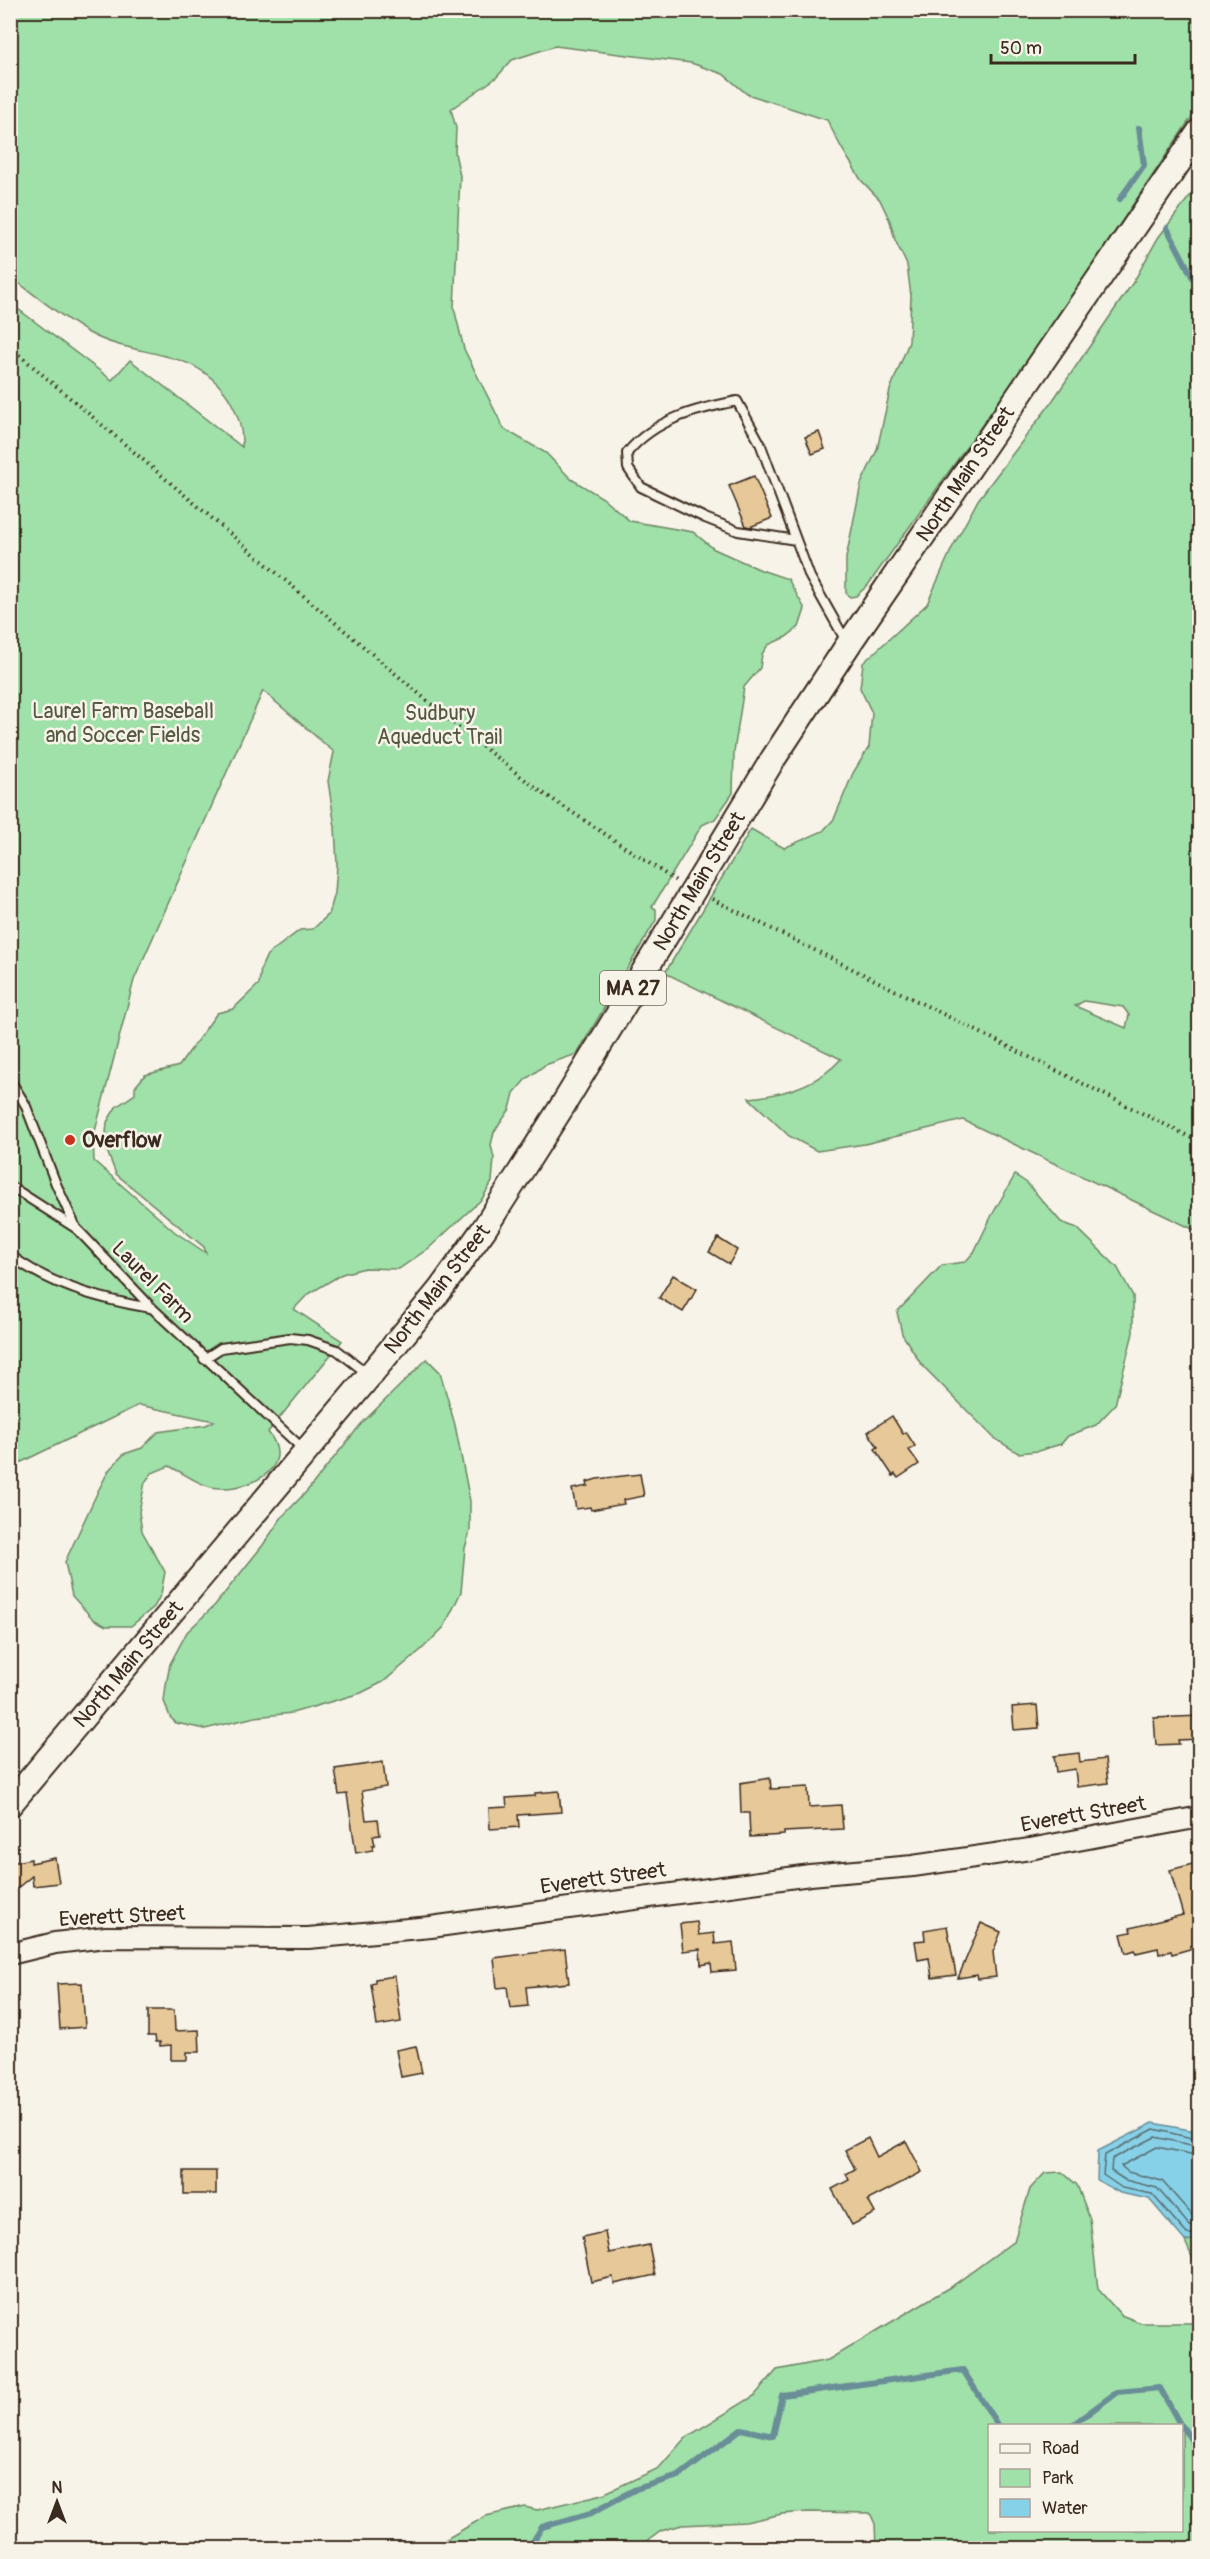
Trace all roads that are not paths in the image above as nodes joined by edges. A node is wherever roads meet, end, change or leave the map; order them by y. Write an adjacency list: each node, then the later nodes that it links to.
1 (1200, 131): 3 (main road, North Main Street / MA 27)
2 (796, 540): 2 (lane); 3 (lane)
3 (848, 645): 10 (main road, North Main Street / MA 27)
4 (10, 1080): 6 (lane, Laurel Farm)
5 (10, 1186): 6 (lane, Laurel Farm)
6 (77, 1229): 8 (lane, Laurel Farm)
7 (10, 1255): 8 (lane)
8 (152, 1308): 9 (lane, Laurel Farm)
9 (204, 1359): 10 (lane); 11 (lane, Laurel Farm)
10 (370, 1375): 11 (main road, North Main Street / MA 27)
11 (305, 1452): 12 (main road, North Main Street / MA 27)
12 (10, 1804)
13 (1200, 1817): 14 (street, Everett Street)
14 (10, 1954)

